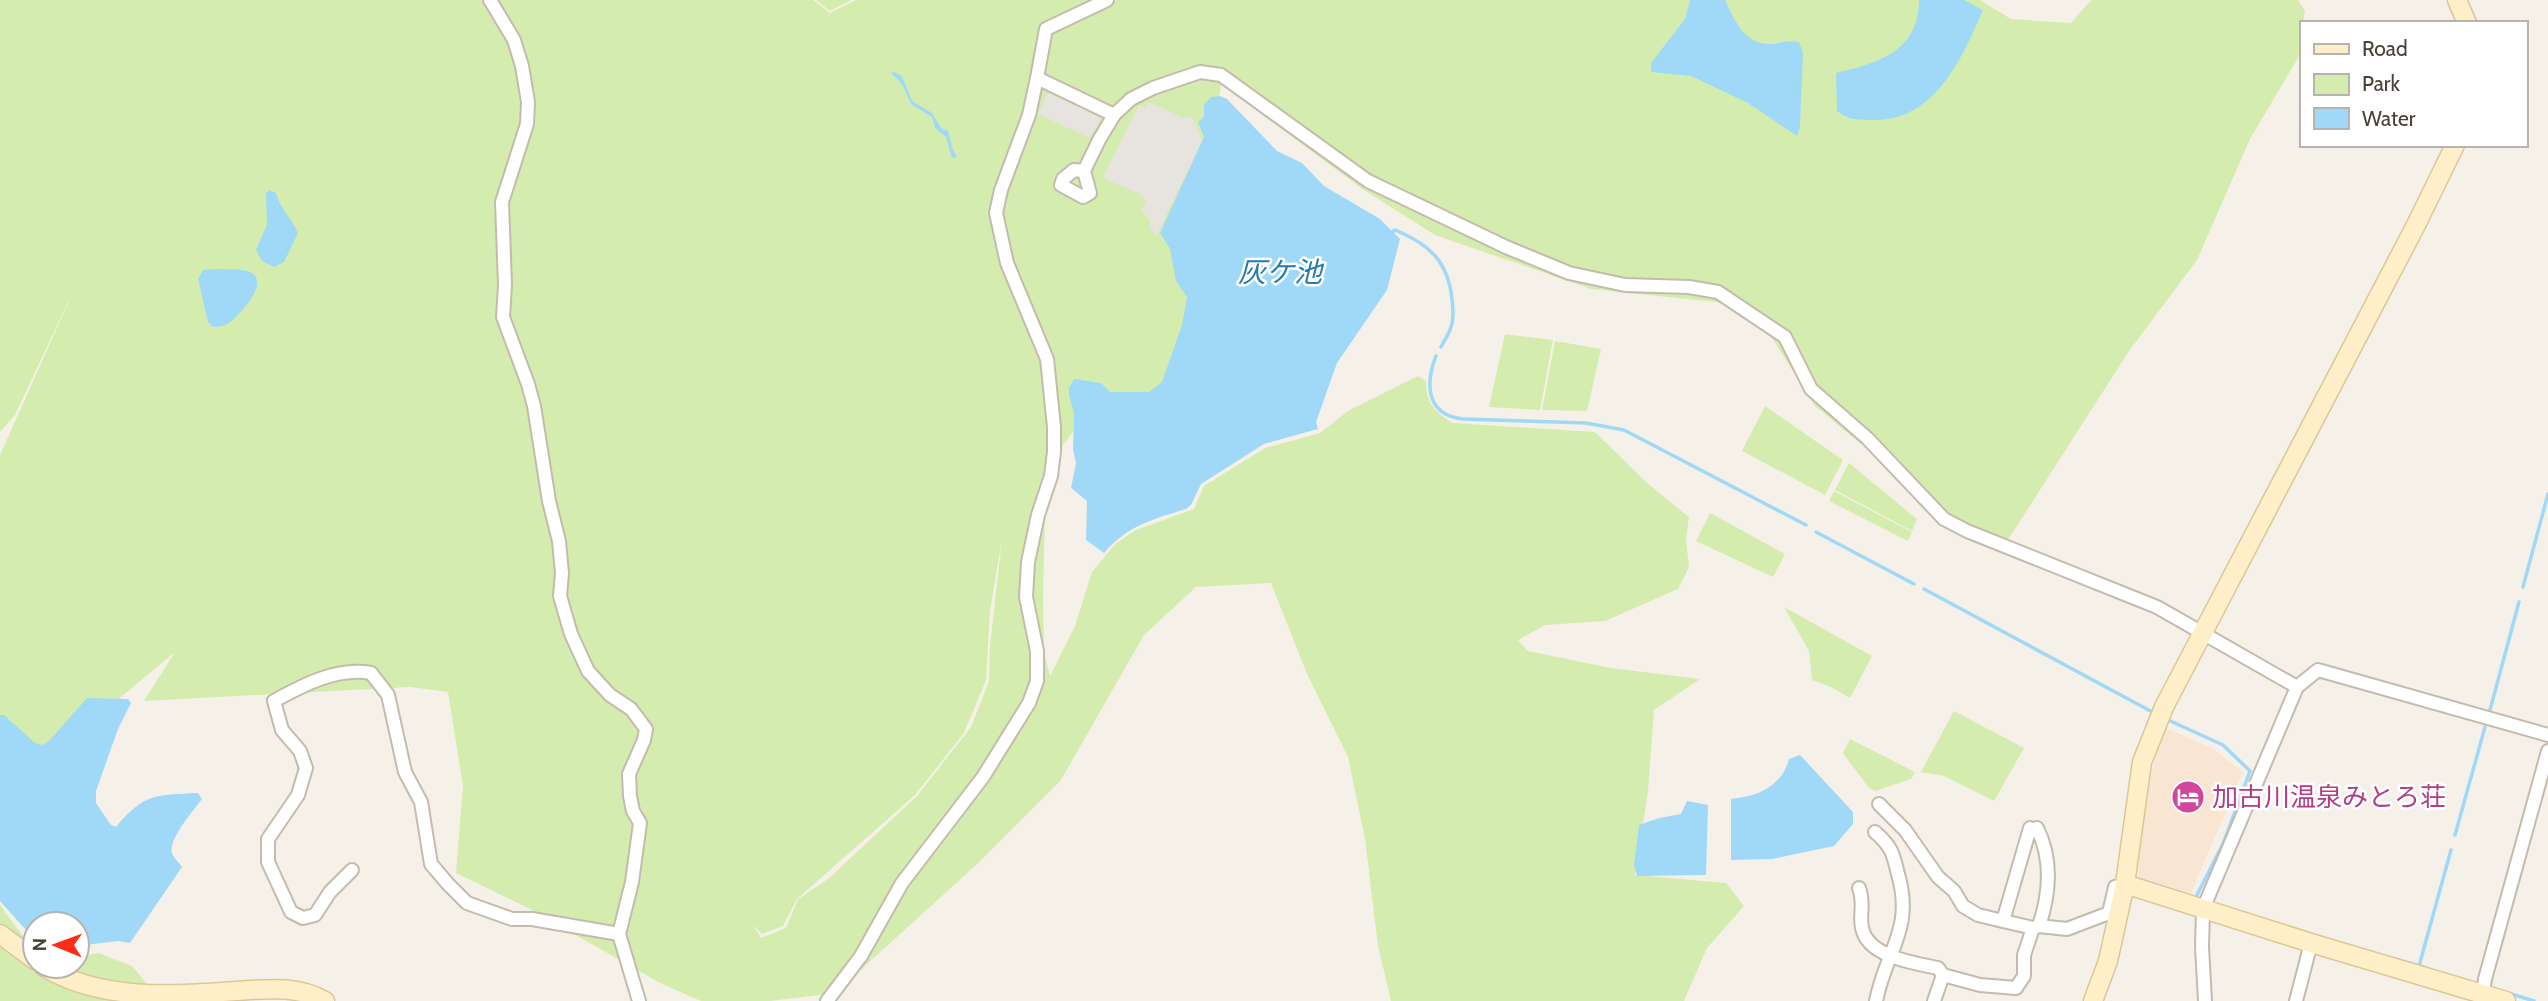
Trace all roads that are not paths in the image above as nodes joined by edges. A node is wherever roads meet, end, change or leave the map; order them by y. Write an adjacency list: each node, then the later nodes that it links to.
1 (490, 0): 22 (street)
2 (1107, 0): 5 (street)
3 (2457, 0): 4 (street)
4 (2466, 21)
5 (1037, 78): 6 (street); 32 (street)
6 (1114, 115): 8 (street); 9 (street)
7 (2454, 147): 9 (street)
8 (1084, 171)
9 (2203, 634): 10 (street); 16 (street)
10 (2297, 687): 11 (street); 18 (street)
11 (2548, 735)
12 (2548, 751): 29 (street)
13 (1879, 804): 19 (street)
14 (1875, 832): 25 (street)
15 (352, 870): 22 (street)
16 (2125, 884): 18 (street); 20 (street); 36 (street)
17 (1859, 888): 25 (street)
18 (2203, 909): 23 (street); 37 (street)
19 (2003, 921): 20 (street); 20 (street)
20 (2036, 927): 28 (street)
21 (0, 934): 24 (street)
22 (619, 934): 31 (street)
23 (2311, 943): 29 (street); 38 (street)
24 (21, 950)
25 (1891, 958): 26 (street); 33 (street)
26 (1943, 975): 28 (street); 34 (street)
27 (69, 980): 30 (street)
28 (2016, 988): 35 (street)
29 (2483, 998): 39 (street)
30 (325, 1001)
31 (639, 1001)
32 (827, 1001)
33 (1876, 1001)
34 (1934, 1001)
35 (2011, 1001)
36 (2093, 1001)
37 (2205, 1001)
38 (2296, 1001)
39 (2505, 1001)

